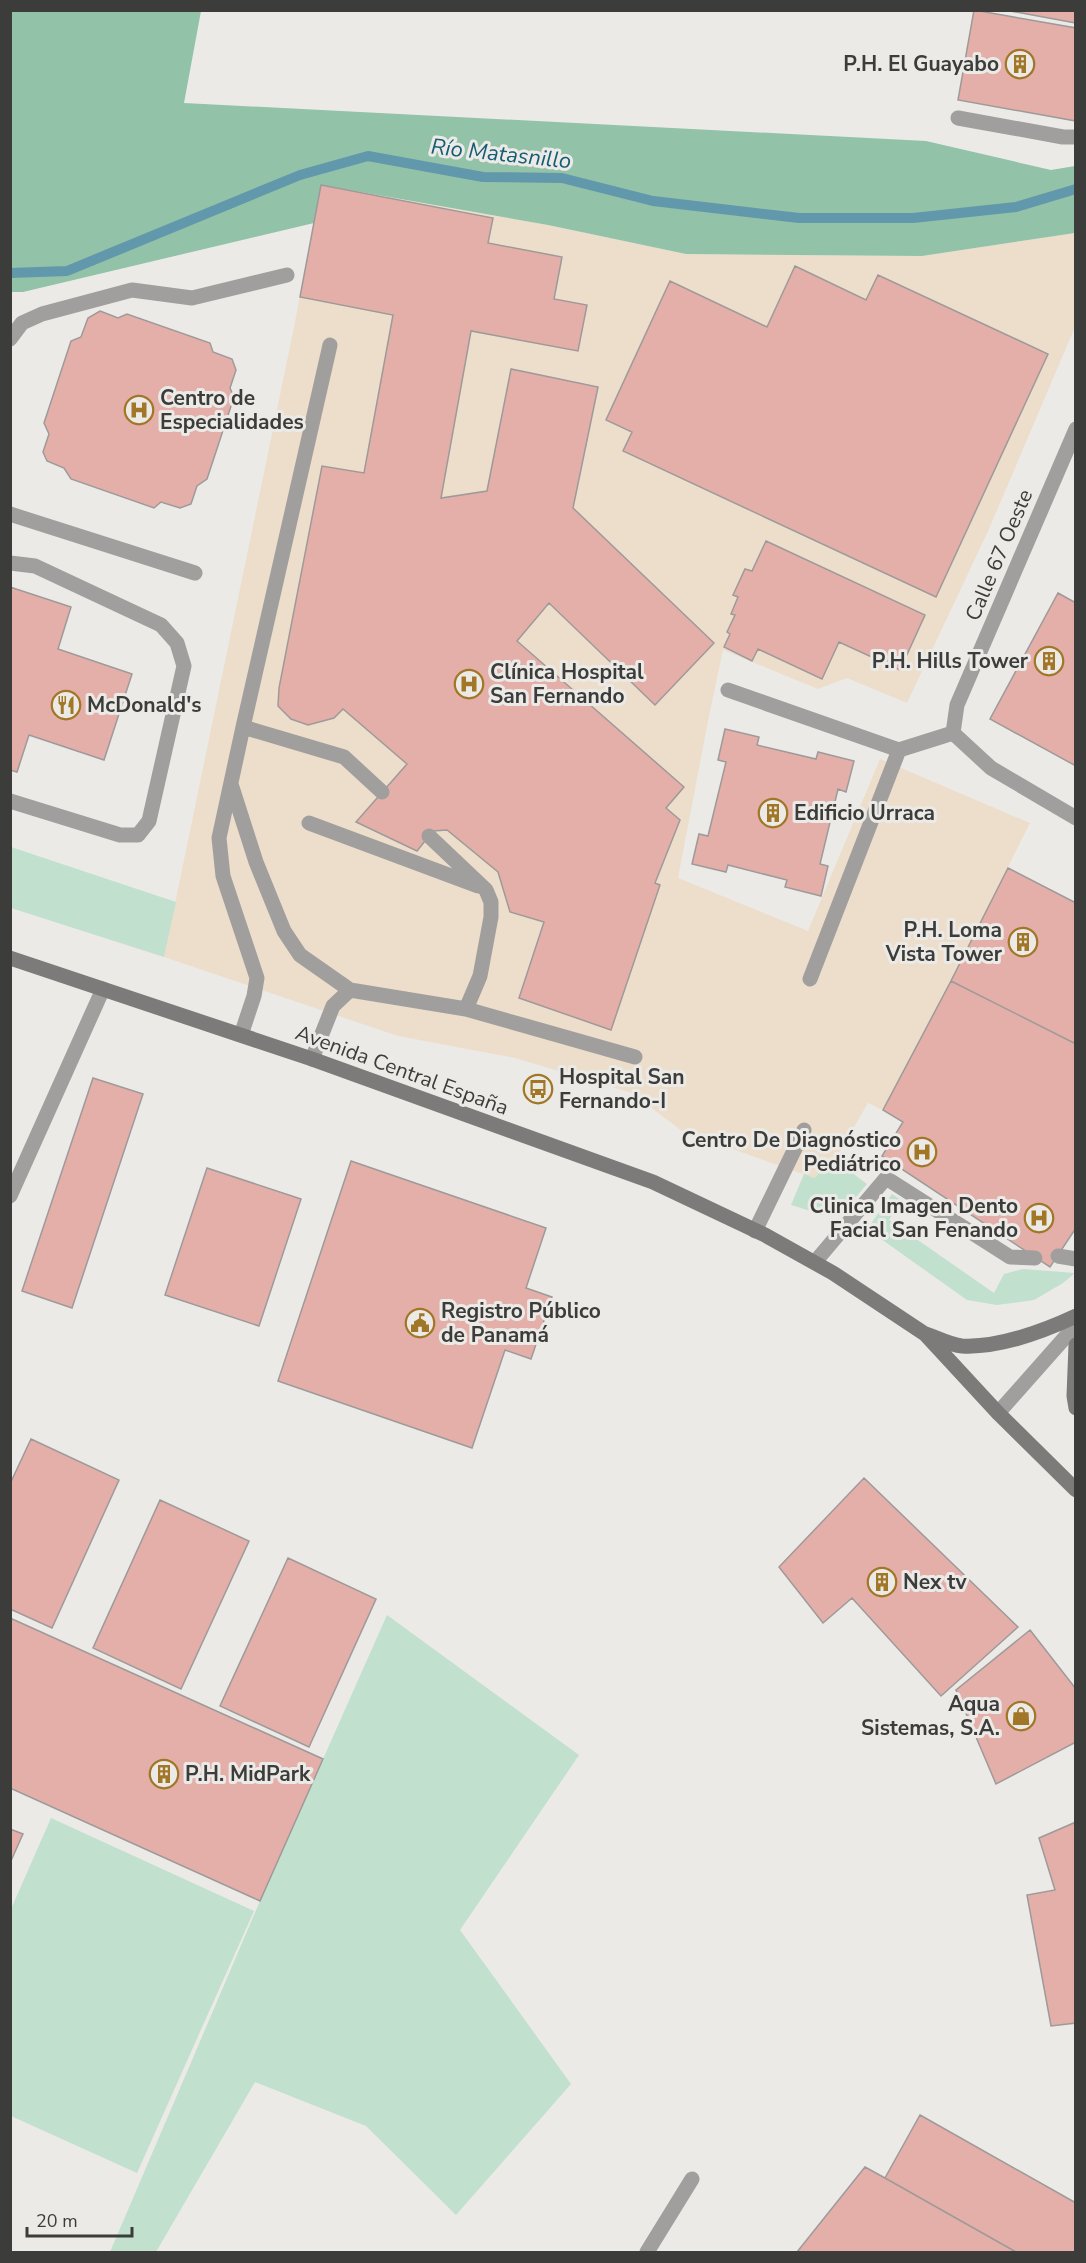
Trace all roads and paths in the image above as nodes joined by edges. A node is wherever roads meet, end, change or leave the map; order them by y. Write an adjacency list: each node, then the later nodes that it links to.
1 (958, 118): 2 (street)
2 (1076, 137)
3 (287, 275): 4 (street)
4 (10, 339)
5 (330, 345): 11 (street)
6 (1076, 429): 12 (street, Calle 67 Oeste)
7 (10, 514): 9 (street)
8 (10, 563): 16 (street)
9 (195, 573)
10 (728, 690): 13 (street)
11 (243, 727): 14 (street); 15 (street)
12 (953, 733): 13 (street); 17 (street)
13 (899, 750): 22 (street)
14 (231, 784): 24 (street); 26 (street)
15 (382, 792)
16 (10, 801)
17 (1076, 818)
18 (309, 823): 20 (street)
19 (429, 836): 20 (street)
20 (486, 890): 25 (street)
21 (10, 957): 23 (main road, Avenida Central España)
22 (810, 979)
23 (103, 988): 26 (main road, Avenida Central España); 30 (street)
24 (350, 990): 25 (street); 28 (street)
25 (466, 1009): 27 (street)
26 (241, 1035): 28 (main road, Avenida Central España)
27 (635, 1057)
28 (312, 1059): 31 (main road, Avenida Central España)
29 (804, 1130): 31 (street)
30 (10, 1196)
31 (755, 1231): 35 (main road, Avenida Central España)
32 (1058, 1256): 34 (street)
33 (1035, 1258): 35 (street)
34 (1076, 1259)
35 (814, 1262): 38 (main road, Avenida Central España)
36 (1076, 1316): 38 (main road)
37 (1076, 1325): 41 (street)
38 (925, 1334): 41 (main road, Avenida Central España)
39 (1076, 1345): 40 (main road)
40 (1076, 1408)
41 (999, 1413): 42 (main road, Avenida Central España)
42 (1076, 1490)
43 (692, 2179): 44 (street)
44 (647, 2253)

